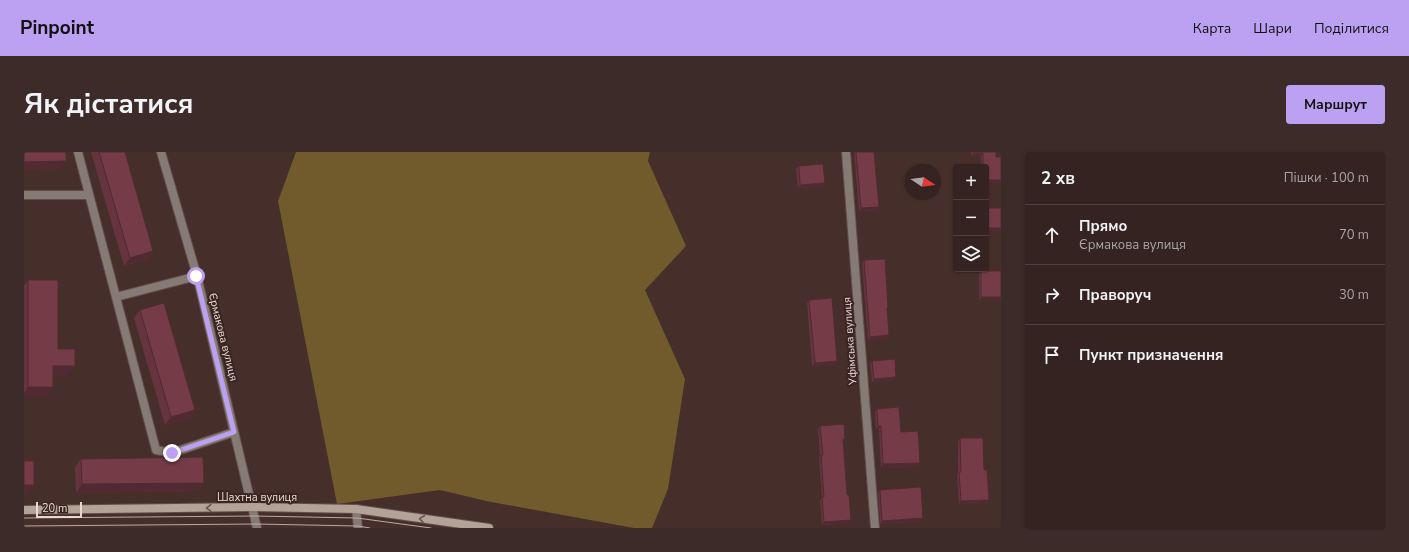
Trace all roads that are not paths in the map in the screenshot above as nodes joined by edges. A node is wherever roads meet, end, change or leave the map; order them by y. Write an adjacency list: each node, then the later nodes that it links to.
1 (78, 152): 5 (street)
2 (161, 152): 6 (street, Єрмакова вулиця)
3 (846, 152): 15 (street, Уфімська вулиця)
4 (24, 195): 5 (street)
5 (89, 195): 7 (street)
6 (196, 276): 7 (street); 8 (street, Єрмакова вулиця)
7 (116, 297): 8 (street)
8 (234, 432): 9 (street, Єрмакова вулиця)
9 (252, 507): 10 (main road, Шахтна вулиця); 11 (main road, Шахтна вулиця, one-way to 11); 12 (street, Єрмакова вулиця)
10 (356, 509): 13 (street); 14 (main road, Шахтна вулиця, one-way to 10)
11 (24, 510)
12 (257, 528)
13 (358, 528)
14 (487, 528)
15 (875, 528)

